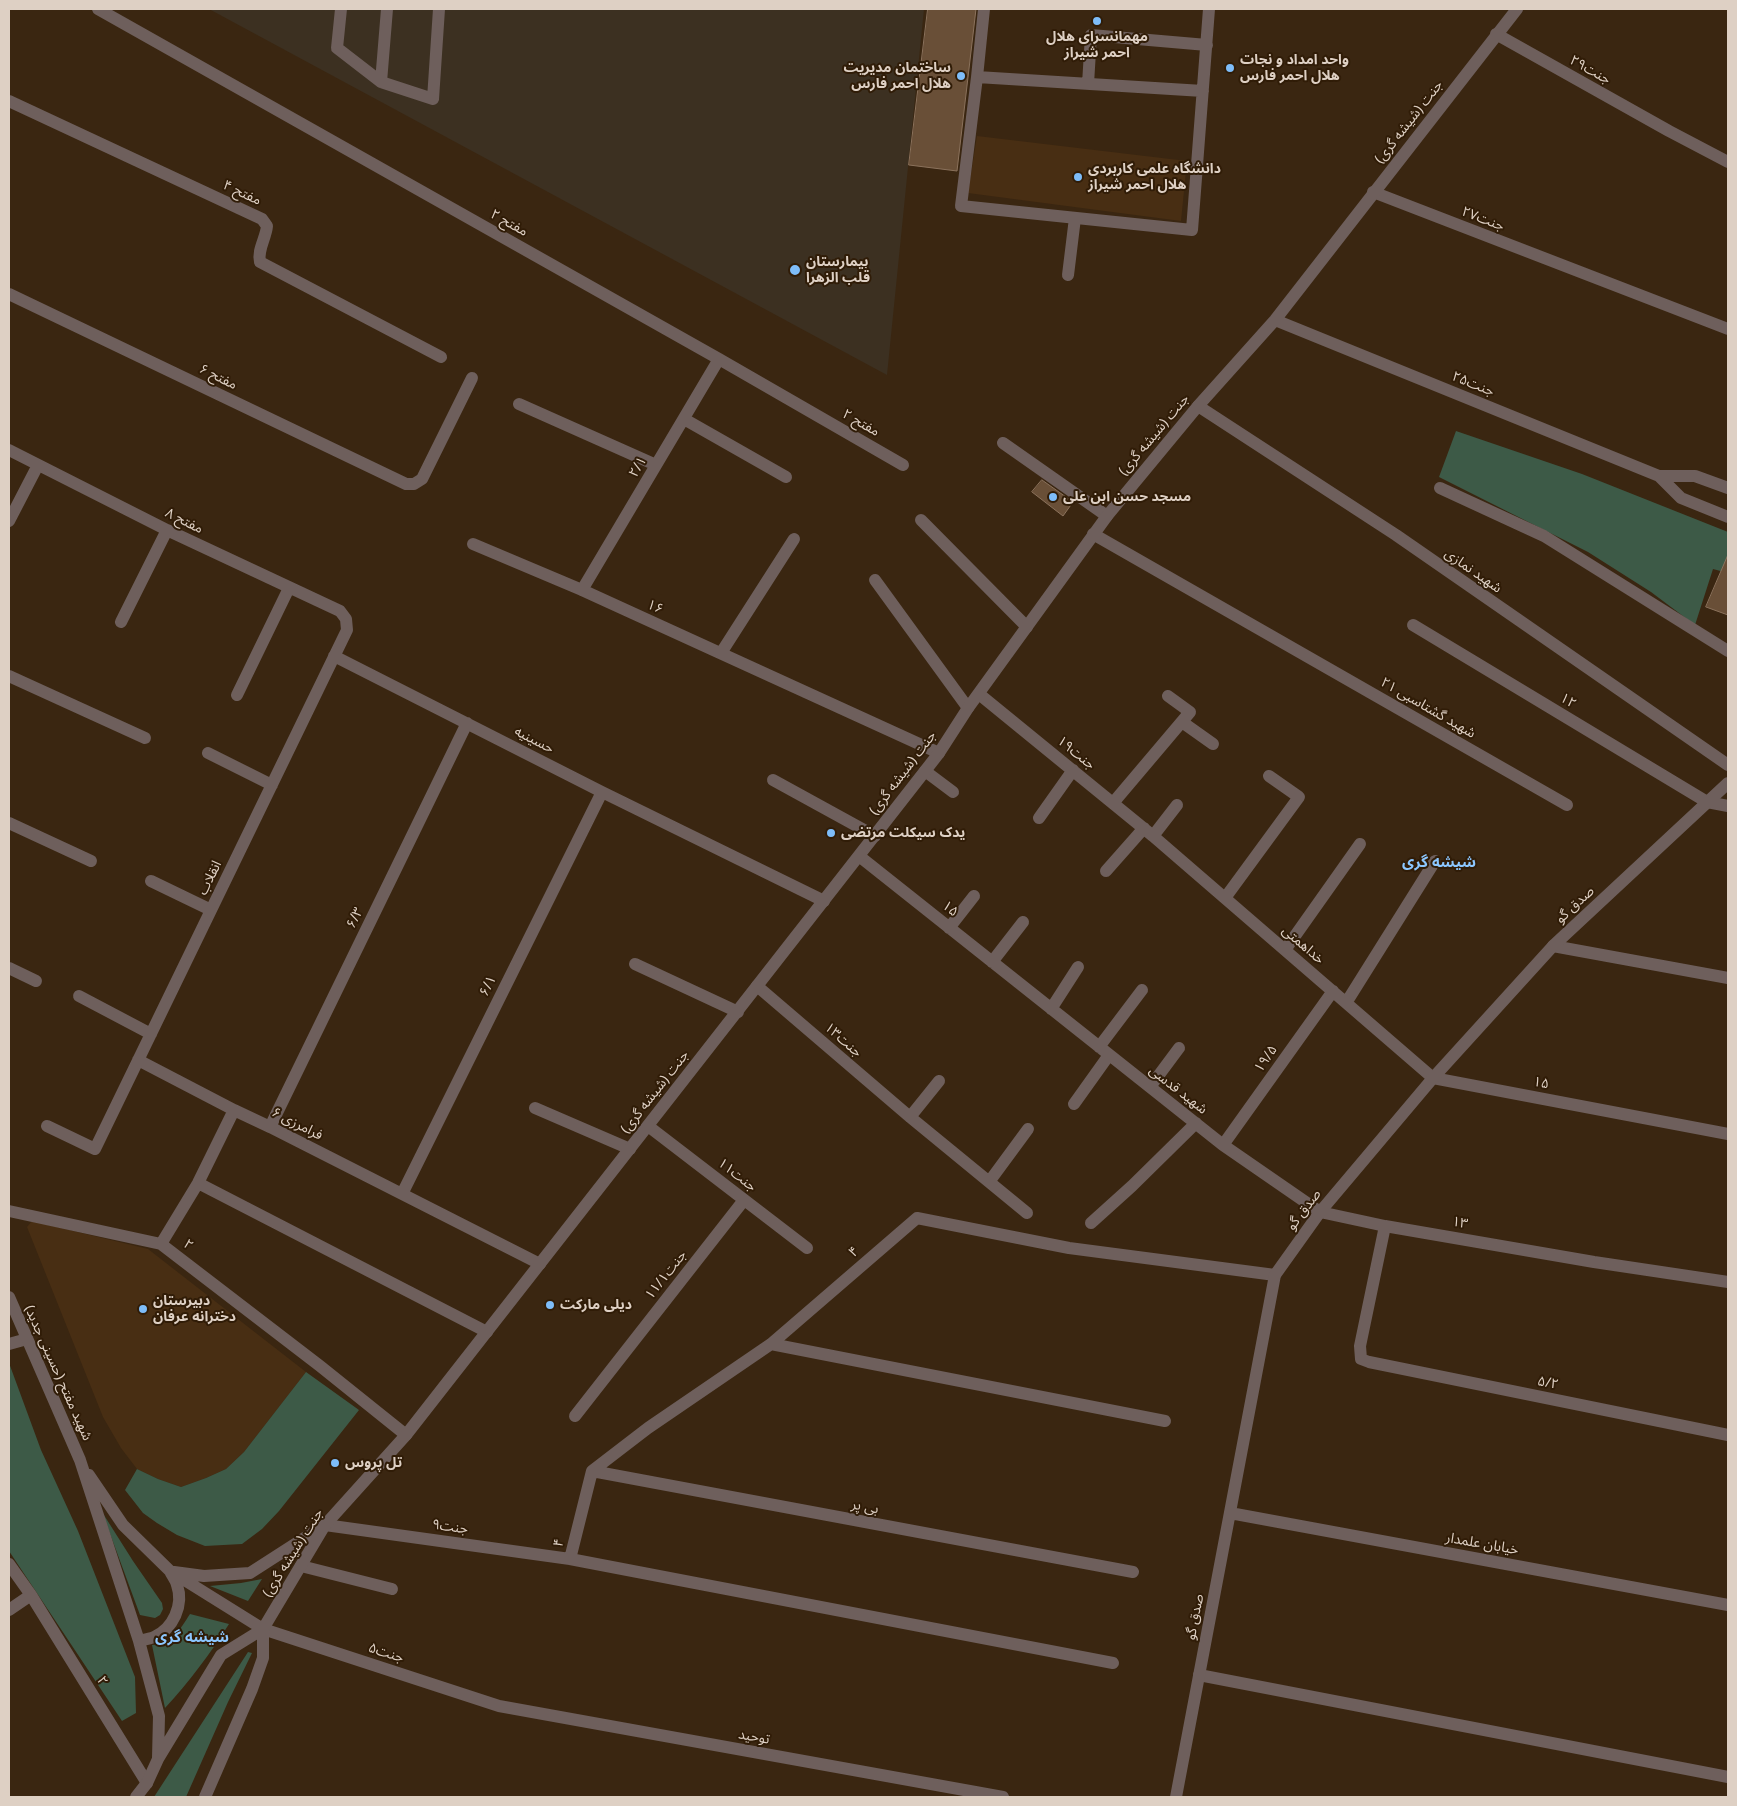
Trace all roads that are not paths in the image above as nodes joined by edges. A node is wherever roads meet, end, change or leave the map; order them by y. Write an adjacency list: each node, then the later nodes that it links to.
1 (98, 9): 23 (street, مفتح ۲)
2 (341, 9): 11 (street)
3 (388, 9): 11 (street)
4 (439, 9): 11 (street)
5 (984, 9): 10 (street)
6 (1209, 9): 9 (street)
7 (1517, 9): 8 (street, جنت (شیشه گری))
8 (1496, 34): 15 (street, جنت۲۹); 16 (street, جنت (شیشه گری))
9 (1207, 45): 12 (street); 13 (street)
10 (977, 77): 12 (street); 17 (street)
11 (381, 82)
12 (1088, 84): 13 (street)
13 (1203, 91): 17 (street)
14 (9, 100): 22 (street, مفتح ۴)
15 (1728, 162)
16 (1373, 192): 20 (street, جنت (شیشه گری)); 21 (street, جنت۲۷)
17 (1075, 218): 18 (street)
18 (1068, 275)
19 (9, 294): 24 (street, مفتح ۶)
20 (1275, 320): 26 (street, جنت (شیشه گری)); 33 (street, جنت۲۵)
21 (1728, 329)
22 (441, 357)
23 (719, 359): 27 (street, ۲/۱); 30 (street, مفتح ۲)
24 (472, 378)
25 (519, 404): 32 (street)
26 (1198, 406): 37 (street, جنت (شیشه گری)); 66 (street, شهید نمازی)
27 (684, 419): 32 (street, ۲/۱); 34 (street)
28 (1003, 443): 37 (street)
29 (9, 450): 31 (street, مفتح ۸)
30 (904, 465)
31 (38, 466): 39 (street); 41 (street, مفتح ۸)
32 (656, 466): 47 (street, ۲/۱)
33 (1659, 476): 36 (street); 38 (street)
34 (786, 477)
35 (1440, 488): 52 (street)
36 (1728, 488)
37 (1106, 516): 42 (street, جنت (شیشه گری))
38 (1728, 517)
39 (9, 520)
40 (921, 520): 51 (street)
41 (167, 530): 46 (street, مفتح ۸); 49 (street)
42 (1093, 534): 51 (street, جنت (شیشه گری)); 78 (street, شهید گشتاسبی ۲۱)
43 (794, 539): 53 (street)
44 (473, 544): 47 (street, ۱۶)
45 (875, 580): 59 (street)
46 (289, 588): 48 (street, مفتح ۸); 57 (street)
47 (582, 590): 53 (street, ۱۶)
48 (346, 619): 54 (street, انقلاب)
49 (121, 622)
50 (1413, 625): 75 (street, ۱۲)
51 (1027, 627): 56 (street, جنت (شیشه گری))
52 (1728, 652)
53 (721, 653): 65 (street, ۱۶)
54 (334, 656): 61 (street, حسینیه); 72 (street, انقلاب)
55 (9, 676): 62 (street)
56 (979, 694): 59 (street, جنت (شیشه گری)); 67 (street, جنت۱۹)
57 (237, 695)
58 (1168, 696): 60 (street)
59 (968, 708): 65 (street, جنت (شیشه گری))
60 (1182, 722): 63 (street); 76 (street)
61 (467, 723): 73 (street, حسینیه); 126 (street, ۶/۳)
62 (144, 738)
63 (1213, 744)
64 (208, 753): 72 (street)
65 (939, 753): 68 (street, جنت (شیشه گری))
66 (1728, 765)
67 (1073, 770): 76 (street, جنت۱۹); 80 (street)
68 (925, 771): 74 (street); 83 (street, جنت (شیشه گری))
69 (1269, 776): 91 (street)
70 (773, 780): 83 (street)
71 (1728, 783): 75 (street, صدق گو)
72 (272, 785): 93 (street, انقلاب)
73 (602, 792): 92 (street, حسینیه); 133 (street, ۶/۱)
74 (953, 792)
75 (1707, 802): 79 (street); 96 (street, صدق گو)
76 (1113, 803): 82 (street, جنت۱۹)
77 (1177, 805): 82 (street)
78 (1567, 805)
79 (1728, 806)
80 (1039, 818)
81 (9, 823): 86 (street)
82 (1149, 832): 88 (street); 91 (street, خداهمتی)
83 (875, 836): 85 (street, جنت (شیشه گری))
84 (1360, 844): 97 (street)
85 (859, 856): 92 (street, جنت (شیشه گری)); 95 (street, ۱۵)
86 (92, 861)
87 (1435, 861): 109 (street)
88 (1106, 871)
89 (151, 881): 93 (street)
90 (974, 896): 95 (street)
91 (1225, 898): 97 (street, خداهمتی)
92 (824, 901): 104 (street, جنت (شیشه گری))
93 (211, 910): 112 (street, انقلاب)
94 (1023, 922): 98 (street)
95 (949, 928): 98 (street, ۱۵)
96 (1553, 946): 102 (street); 116 (street, صدق گو)
97 (1285, 950): 107 (street, خداهمتی)
98 (992, 962): 105 (street, ۱۵)
99 (635, 964): 111 (street)
100 (1078, 967): 110 (street)
101 (9, 968): 103 (street)
102 (1728, 978)
103 (36, 980)
104 (757, 986): 111 (street, جنت (شیشه گری)); 122 (street, جنت۱۳)
105 (1021, 986): 110 (street, شهید قدسی)
106 (1142, 990): 114 (street)
107 (1333, 991): 109 (street, خداهمتی); 129 (street, ۱۹/۵)
108 (79, 996): 112 (street)
109 (1346, 1003): 116 (street, خداهمتی)
110 (1051, 1009): 114 (street, شهید قدسی)
111 (738, 1012): 125 (street, جنت (شیشه گری))
112 (151, 1034): 115 (street, انقلاب)
113 (1179, 1048): 118 (street)
114 (1104, 1051): 118 (street, شهید قدسی); 119 (street)
115 (138, 1060): 121 (street, فرامرزی ۶); 124 (street, انقلاب)
116 (1433, 1078): 128 (street, ۱۵); 136 (street, صدق گو)
117 (939, 1080): 122 (street)
118 (1150, 1087): 123 (street, شهید قدسی)
119 (1074, 1104)
120 (534, 1108): 130 (street)
121 (234, 1110): 126 (street, فرامرزی ۶); 132 (street)
122 (910, 1117): 131 (street, جنت۱۳)
123 (1196, 1123): 129 (street, شهید قدسی); 138 (street)
124 (47, 1126)
125 (648, 1126): 130 (street, جنت (شیشه گری)); 134 (street, جنت۱۱)
126 (270, 1127): 133 (street, فرامرزی ۶)
127 (1028, 1129): 131 (street)
128 (1728, 1134)
129 (1224, 1144): 136 (street, شهید قدسی)
130 (630, 1149): 142 (street, جنت (شیشه گری))
131 (989, 1182): 137 (street, جنت۱۳)
132 (198, 1183): 140 (street); 146 (street)
133 (402, 1194): 142 (street, فرامرزی ۶)
134 (744, 1200): 141 (street, جنت۱۱); 150 (street, جنت۱۱/۱)
135 (9, 1211): 140 (street, ۲)
136 (1320, 1212): 139 (street, ۱۳); 143 (street, صدق گو)
137 (1027, 1213)
138 (1091, 1222)
139 (1385, 1226): 144 (street, ۱۳); 153 (street, ۵/۲)
140 (161, 1244): 152 (street, ۲)
141 (806, 1248)
142 (540, 1264): 146 (street, جنت (شیشه گری))
143 (1276, 1275): 149 (street, ۴); 156 (street, صدق گو)
144 (1728, 1282)
145 (9, 1297): 147 (street, شهید مفتح (حسینی جدید))
146 (486, 1332): 152 (street, جنت (شیشه گری))
147 (27, 1339): 148 (street); 154 (street, شهید مفتح (حسینی جدید))
148 (9, 1344)
149 (771, 1344): 151 (street); 155 (street, ۴)
150 (575, 1416)
151 (1165, 1421)
152 (406, 1435): 157 (street, جنت (شیشه گری))
153 (1728, 1435)
154 (80, 1460): 161 (street); 168 (street)
155 (592, 1471): 158 (street, ۴); 162 (street, بی پر)
156 (1230, 1513): 165 (street, خیابان علمدار); 170 (street, صدق گو)
157 (325, 1525): 158 (street, جنت۹); 160 (street, جنت (شیشه گری)); 161 (street)
158 (570, 1559): 169 (street, جنت۹)
159 (9, 1564): 164 (street, ۲)
160 (301, 1566): 163 (street); 167 (street, جنت (شیشه گری))
161 (170, 1571): 167 (street, جنت۵); 168 (street)
162 (1133, 1572)
163 (392, 1589)
164 (31, 1595): 166 (street); 174 (street, ۲)
165 (1728, 1605)
166 (9, 1610)
167 (263, 1629): 171 (street, جنت۵); 172 (street); 176 (street)
168 (139, 1641): 172 (street)
169 (1113, 1663)
170 (1199, 1675): 173 (street); 178 (street, صدق گو)
171 (499, 1706): 177 (street, توحید)
172 (158, 1758): 174 (street)
173 (1728, 1777)
174 (147, 1783): 175 (street)
175 (136, 1797)
176 (205, 1797)
177 (1003, 1797)
178 (1176, 1797)

